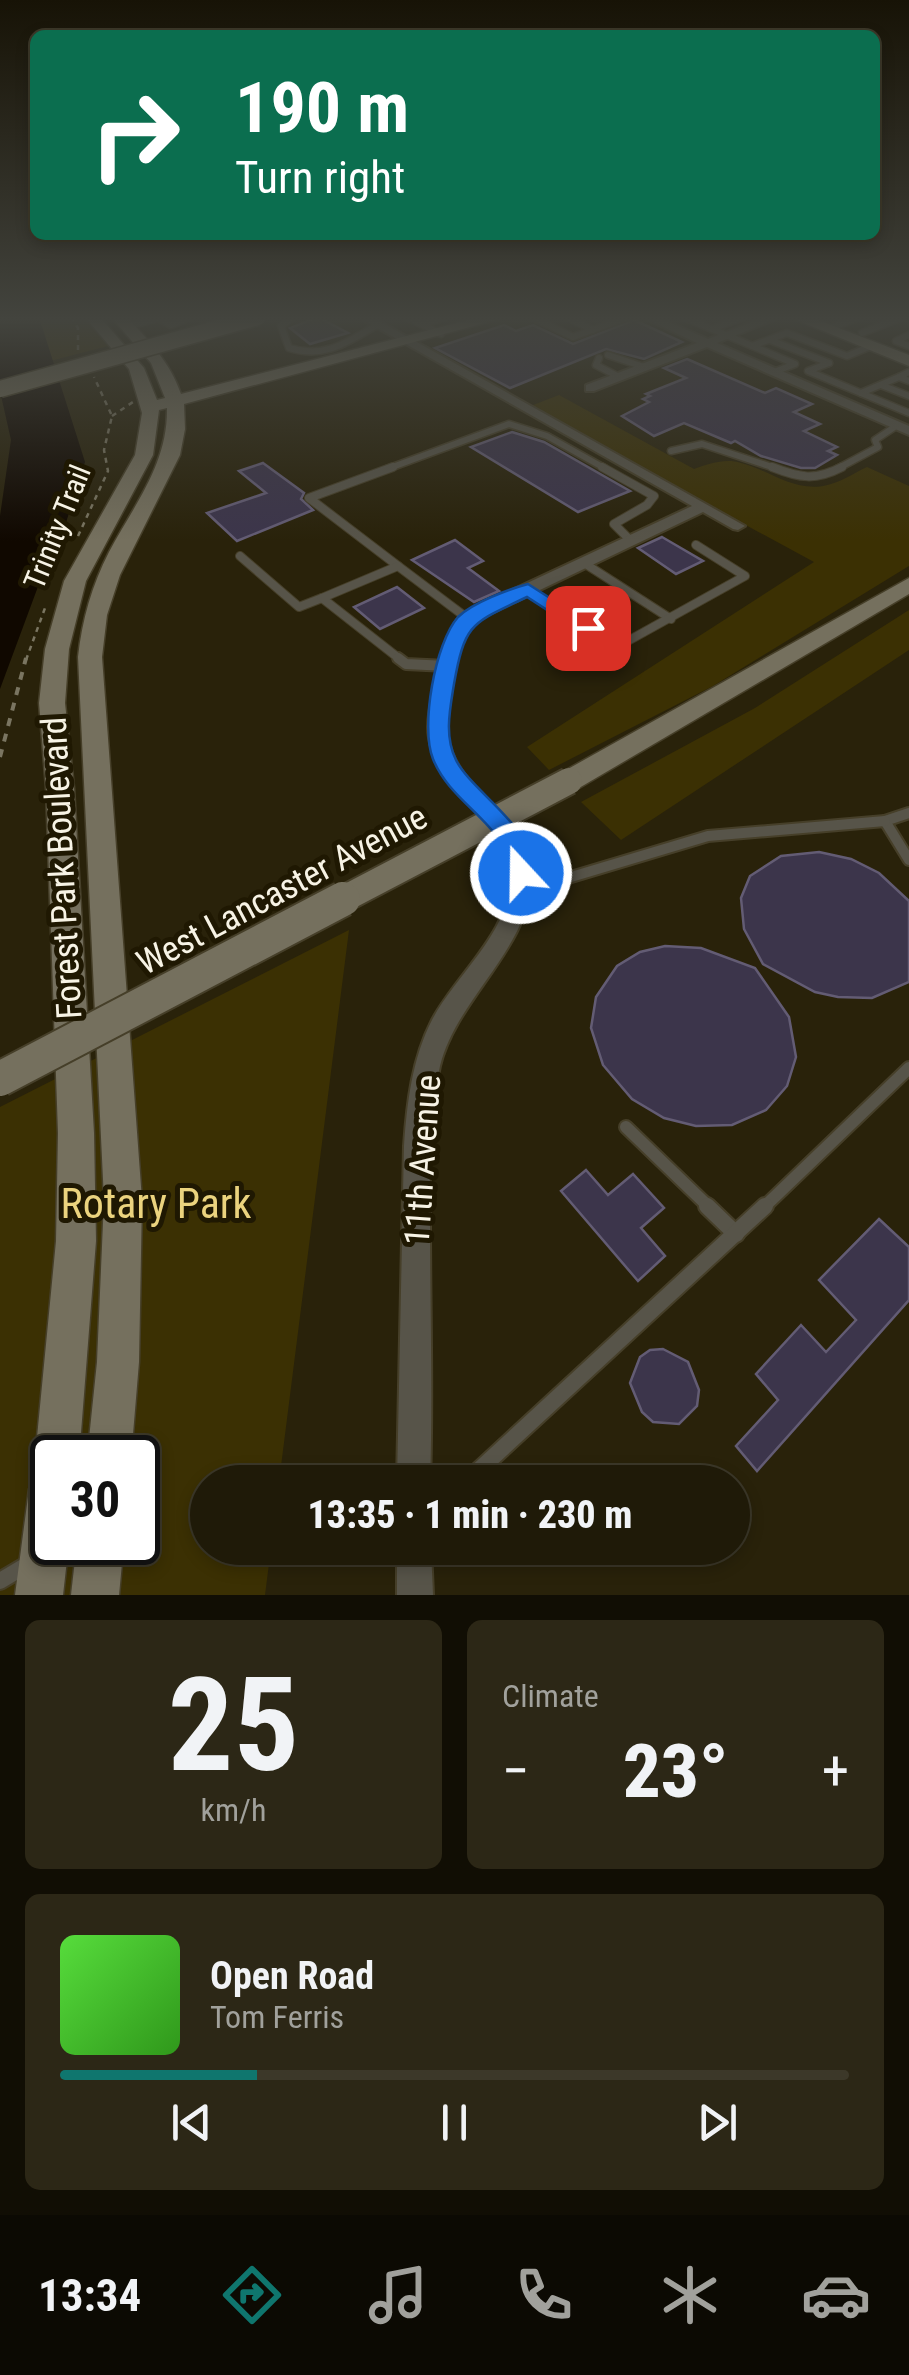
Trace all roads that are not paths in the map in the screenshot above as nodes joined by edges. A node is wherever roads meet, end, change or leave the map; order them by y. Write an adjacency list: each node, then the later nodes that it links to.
1 (149, 391): 9 (main road)
2 (157, 391): 9 (main road)
3 (200, 391): 9 (main road)
4 (494, 391): 13 (street)
5 (819, 391): 11 (street)
6 (857, 391): 8 (lane)
7 (864, 391): 8 (lane)
8 (861, 393): 10 (lane)
9 (155, 403): 34 (main road, Forest Park Boulevard); 35 (main road)
10 (909, 413)
11 (905, 429): 12 (lane)
12 (672, 451)
13 (704, 508): 14 (street); 15 (street)
14 (738, 526)
15 (631, 541): 18 (street); 19 (lane)
16 (696, 545): 24 (lane)
17 (240, 556): 22 (lane)
18 (584, 563): 21 (street); 24 (lane)
19 (398, 566): 22 (lane); 23 (lane)
20 (909, 585): 31 (main road, West Lancaster Avenue, bridge)
21 (528, 589): 23 (street); 24 (lane)
22 (322, 598): 25 (lane)
23 (467, 618): 25 (street)
24 (670, 619)
25 (447, 666): 29 (street)
26 (909, 813): 27 (lane)
27 (885, 821): 28 (lane); 29 (lane)
28 (909, 860)
29 (521, 892): 36 (street, 11th Avenue)
30 (909, 1068): 33 (lane)
31 (0, 1079)
32 (626, 1127): 33 (lane)
33 (736, 1234): 37 (lane)
34 (59, 1435)
35 (111, 1435)
36 (414, 1465)
37 (485, 1465)
38 (98, 1565): 42 (main road)
39 (414, 1565): 43 (street)
40 (42, 1575): 41 (lane)
41 (0, 1580)
42 (95, 1595)
43 (415, 1595)

